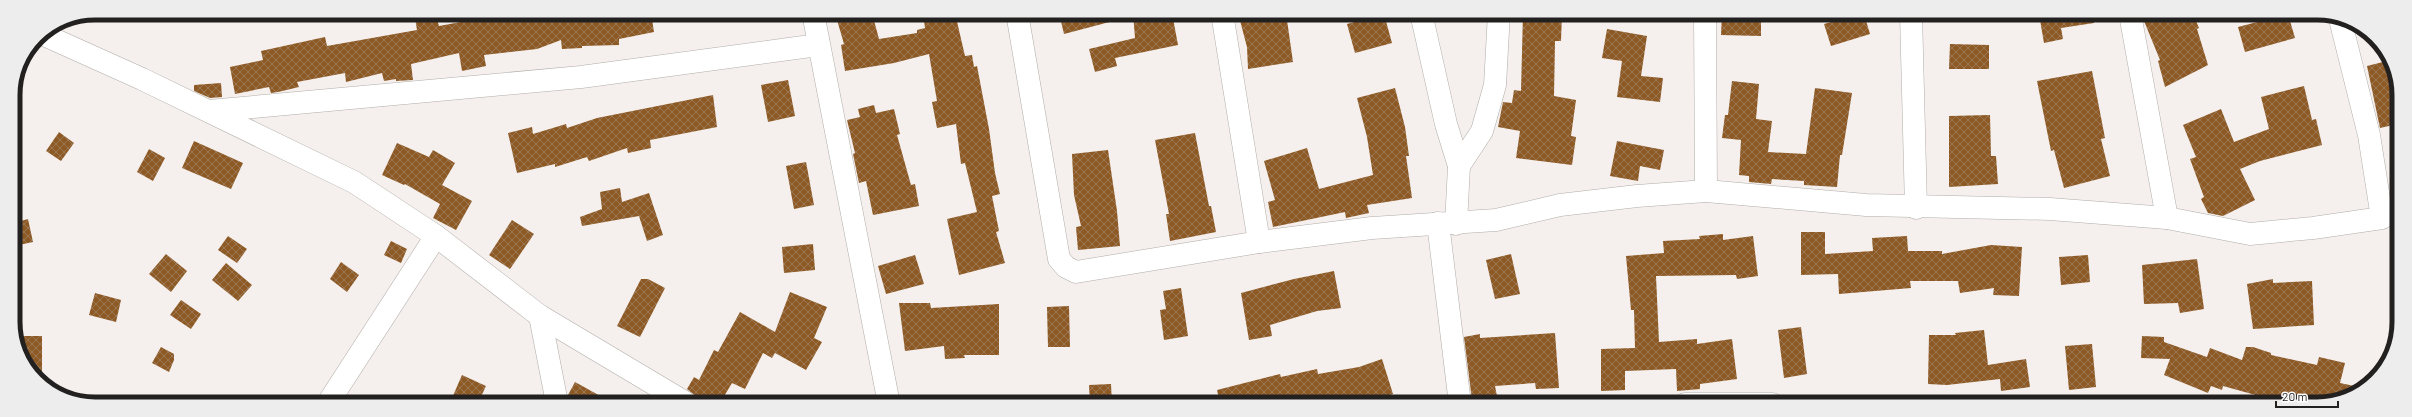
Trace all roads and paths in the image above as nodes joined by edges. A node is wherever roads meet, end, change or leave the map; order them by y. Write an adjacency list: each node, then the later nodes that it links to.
1 (814, 20): 11 (street)
2 (1018, 20): 20 (street)
3 (1223, 20): 20 (street)
4 (1424, 20): 13 (street)
5 (1499, 20): 13 (street)
6 (1705, 20): 14 (street)
7 (1911, 20): 15 (street)
8 (2131, 20): 17 (street)
9 (2341, 24): 16 (street)
10 (48, 37): 12 (street)
11 (818, 45): 12 (street); 25 (street)
12 (209, 111): 19 (street)
13 (1458, 166): 18 (street)
14 (1706, 190): 15 (street); 18 (street)
15 (1916, 208): 17 (street)
16 (2390, 217): 17 (street)
17 (2167, 218)
18 (1447, 223): 20 (street); 26 (street)
19 (436, 236): 21 (street); 22 (street)
20 (1259, 242)
21 (540, 316): 23 (street); 24 (street)
22 (332, 397)
23 (556, 397)
24 (674, 397)
25 (888, 397)
26 (1459, 397)

